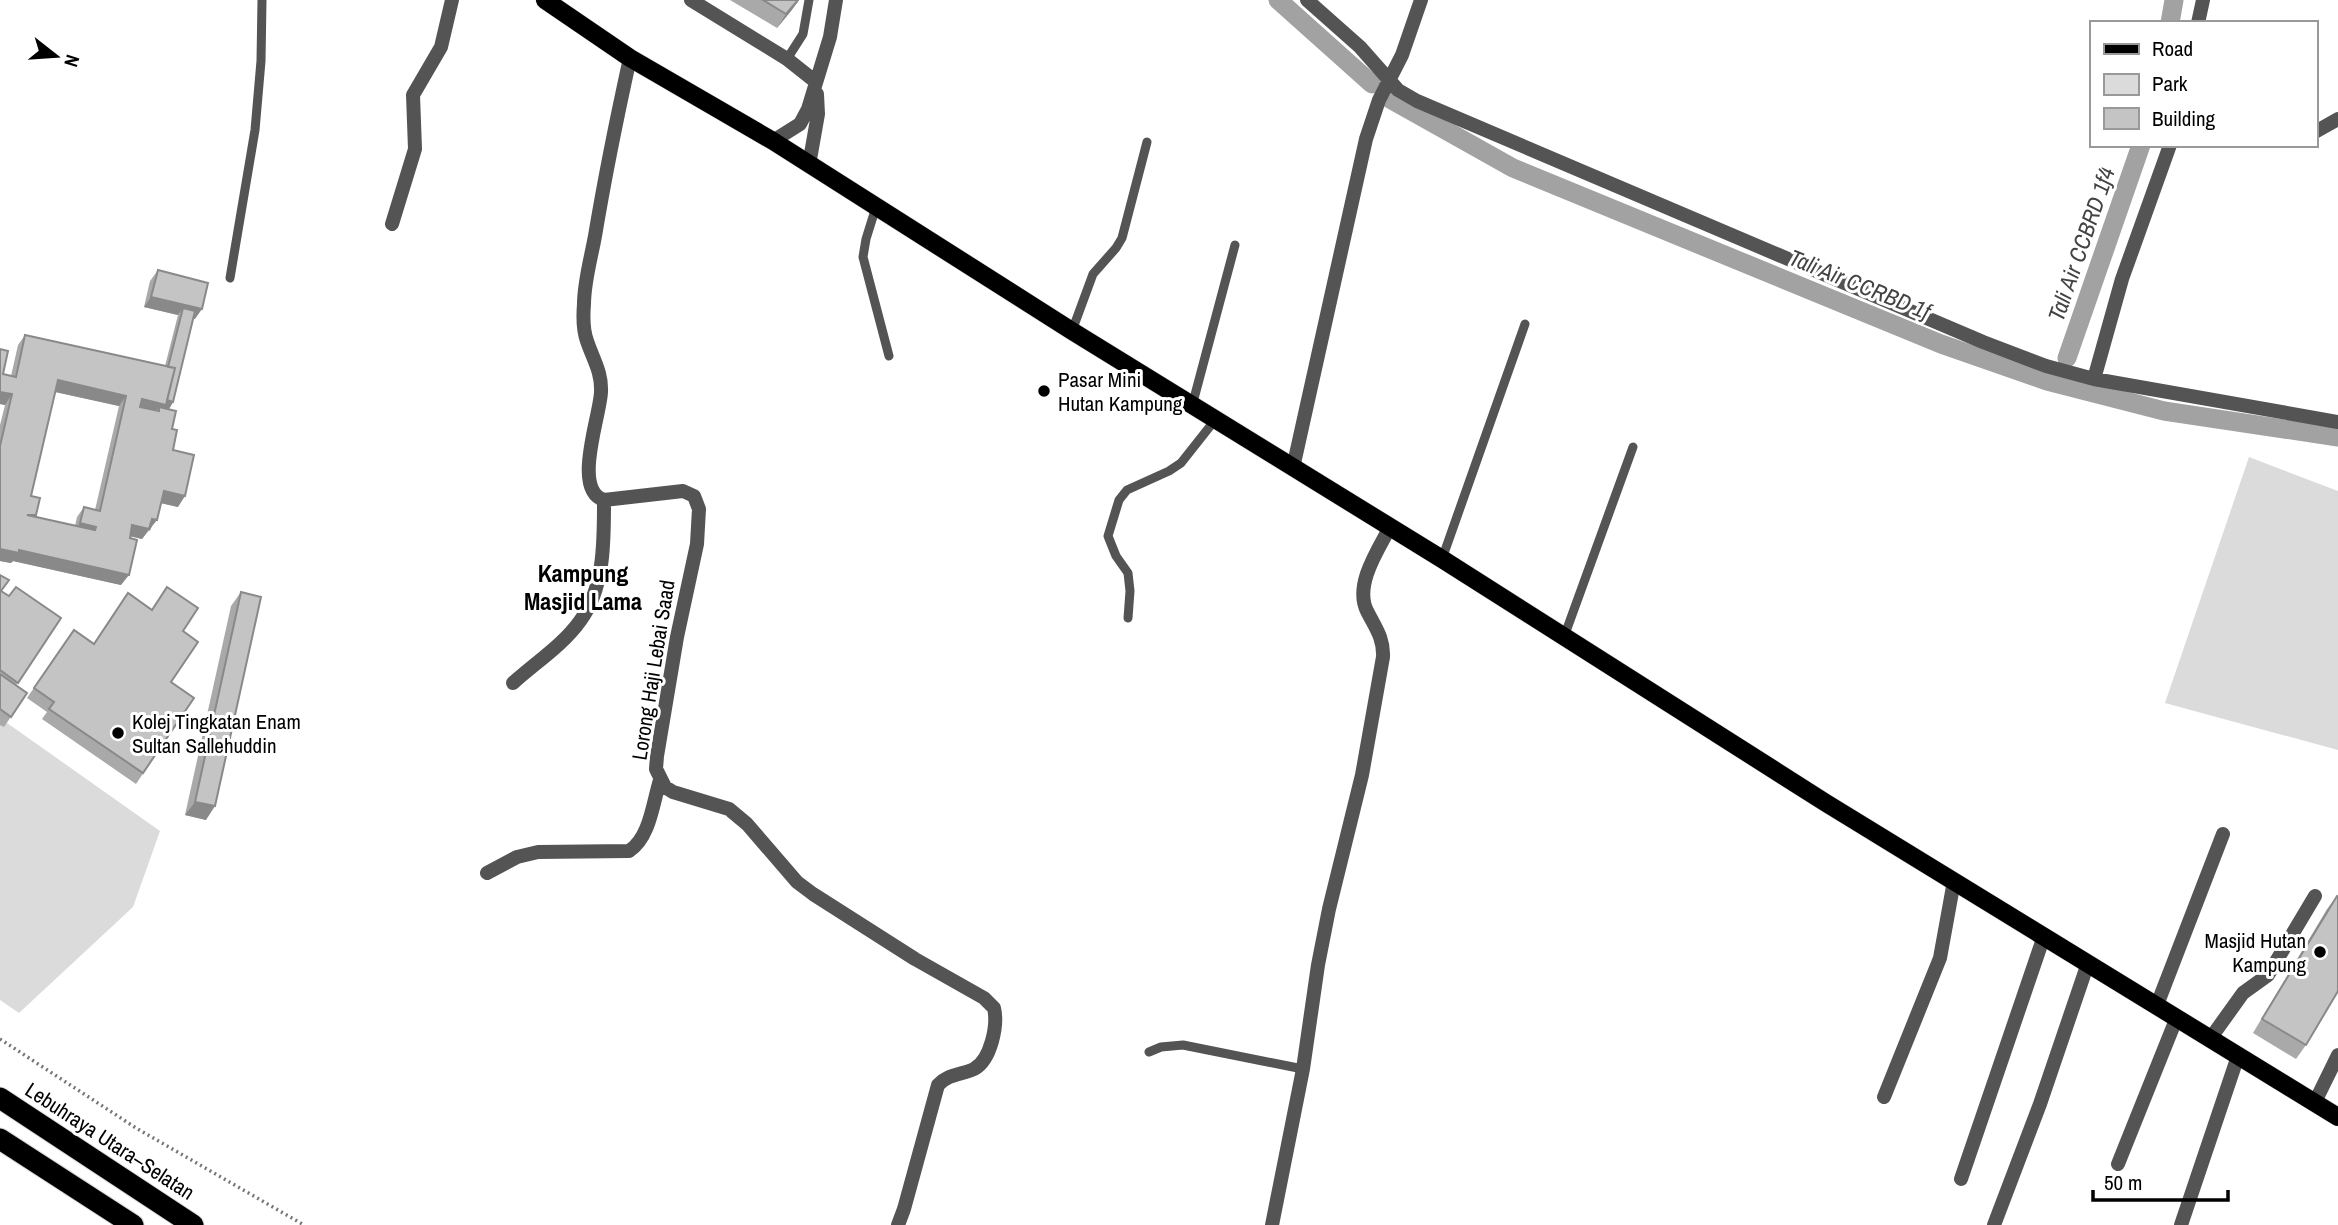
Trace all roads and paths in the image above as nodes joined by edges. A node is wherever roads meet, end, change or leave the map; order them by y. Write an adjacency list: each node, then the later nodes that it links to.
1 (262, 0): 24 (lane)
2 (452, 0): 22 (street)
3 (545, 0): 11 (main road)
4 (691, 0): 12 (street)
5 (809, 0): 12 (lane)
6 (836, 0): 14 (street)
7 (1307, 0): 13 (street)
8 (1421, 0): 13 (street)
9 (2203, 0): 10 (street)
10 (2198, 21)
11 (630, 58): 17 (main road); 34 (street)
12 (787, 59): 14 (street)
13 (1390, 78): 28 (street); 33 (street)
14 (816, 82): 17 (street); 20 (street)
15 (2338, 119): 16 (street)
16 (2317, 131)
17 (773, 141): 20 (main road)
18 (1147, 142): 26 (lane)
19 (2169, 147): 28 (street)
20 (809, 165): 21 (main road)
21 (876, 207): 26 (main road); 27 (lane)
22 (392, 224)
23 (1234, 245): 29 (lane)
24 (230, 278)
25 (1525, 324): 36 (lane)
26 (1072, 331): 29 (main road)
27 (889, 355)
28 (2094, 379): 31 (street)
29 (1192, 406): 30 (main road)
30 (1214, 420): 33 (main road); 37 (lane)
31 (2338, 422)
32 (1633, 446): 38 (lane)
33 (1293, 468): 35 (main road)
34 (604, 500): 39 (street); 40 (street, Lorong Haji Lebai Saad)
35 (1390, 527): 36 (main road); 54 (street)
36 (1442, 559): 38 (main road)
37 (1128, 618)
38 (1564, 637): 43 (main road)
39 (513, 682)
40 (660, 780): 42 (street); 65 (street, Lorong Haji Lebai Saad)
41 (2223, 834): 47 (street)
42 (487, 873)
43 (1954, 881): 45 (main road); 55 (street)
44 (2315, 896): 50 (street)
45 (2043, 936): 46 (main road); 61 (street)
46 (2088, 963): 47 (main road); 67 (street)
47 (2157, 1005): 48 (main road)
48 (2176, 1017): 50 (main road); 60 (street)
49 (0, 1039): 64 (path)
50 (2210, 1039): 53 (main road)
51 (1149, 1052): 54 (lane)
52 (2338, 1055): 57 (street)
53 (2238, 1056): 57 (main road); 68 (street)
54 (1303, 1069): 66 (street)
55 (1884, 1097)
56 (0, 1098): 63 (highway, Lebuhraya Utara–Selatan)
57 (2315, 1102): 58 (main road)
58 (2338, 1117)
59 (0, 1139): 62 (highway)
60 (2118, 1164)
61 (1961, 1179)
62 (133, 1225)
63 (193, 1225)
64 (304, 1225)
65 (898, 1225)
66 (1272, 1225)
67 (1994, 1225)
68 (2181, 1225)

